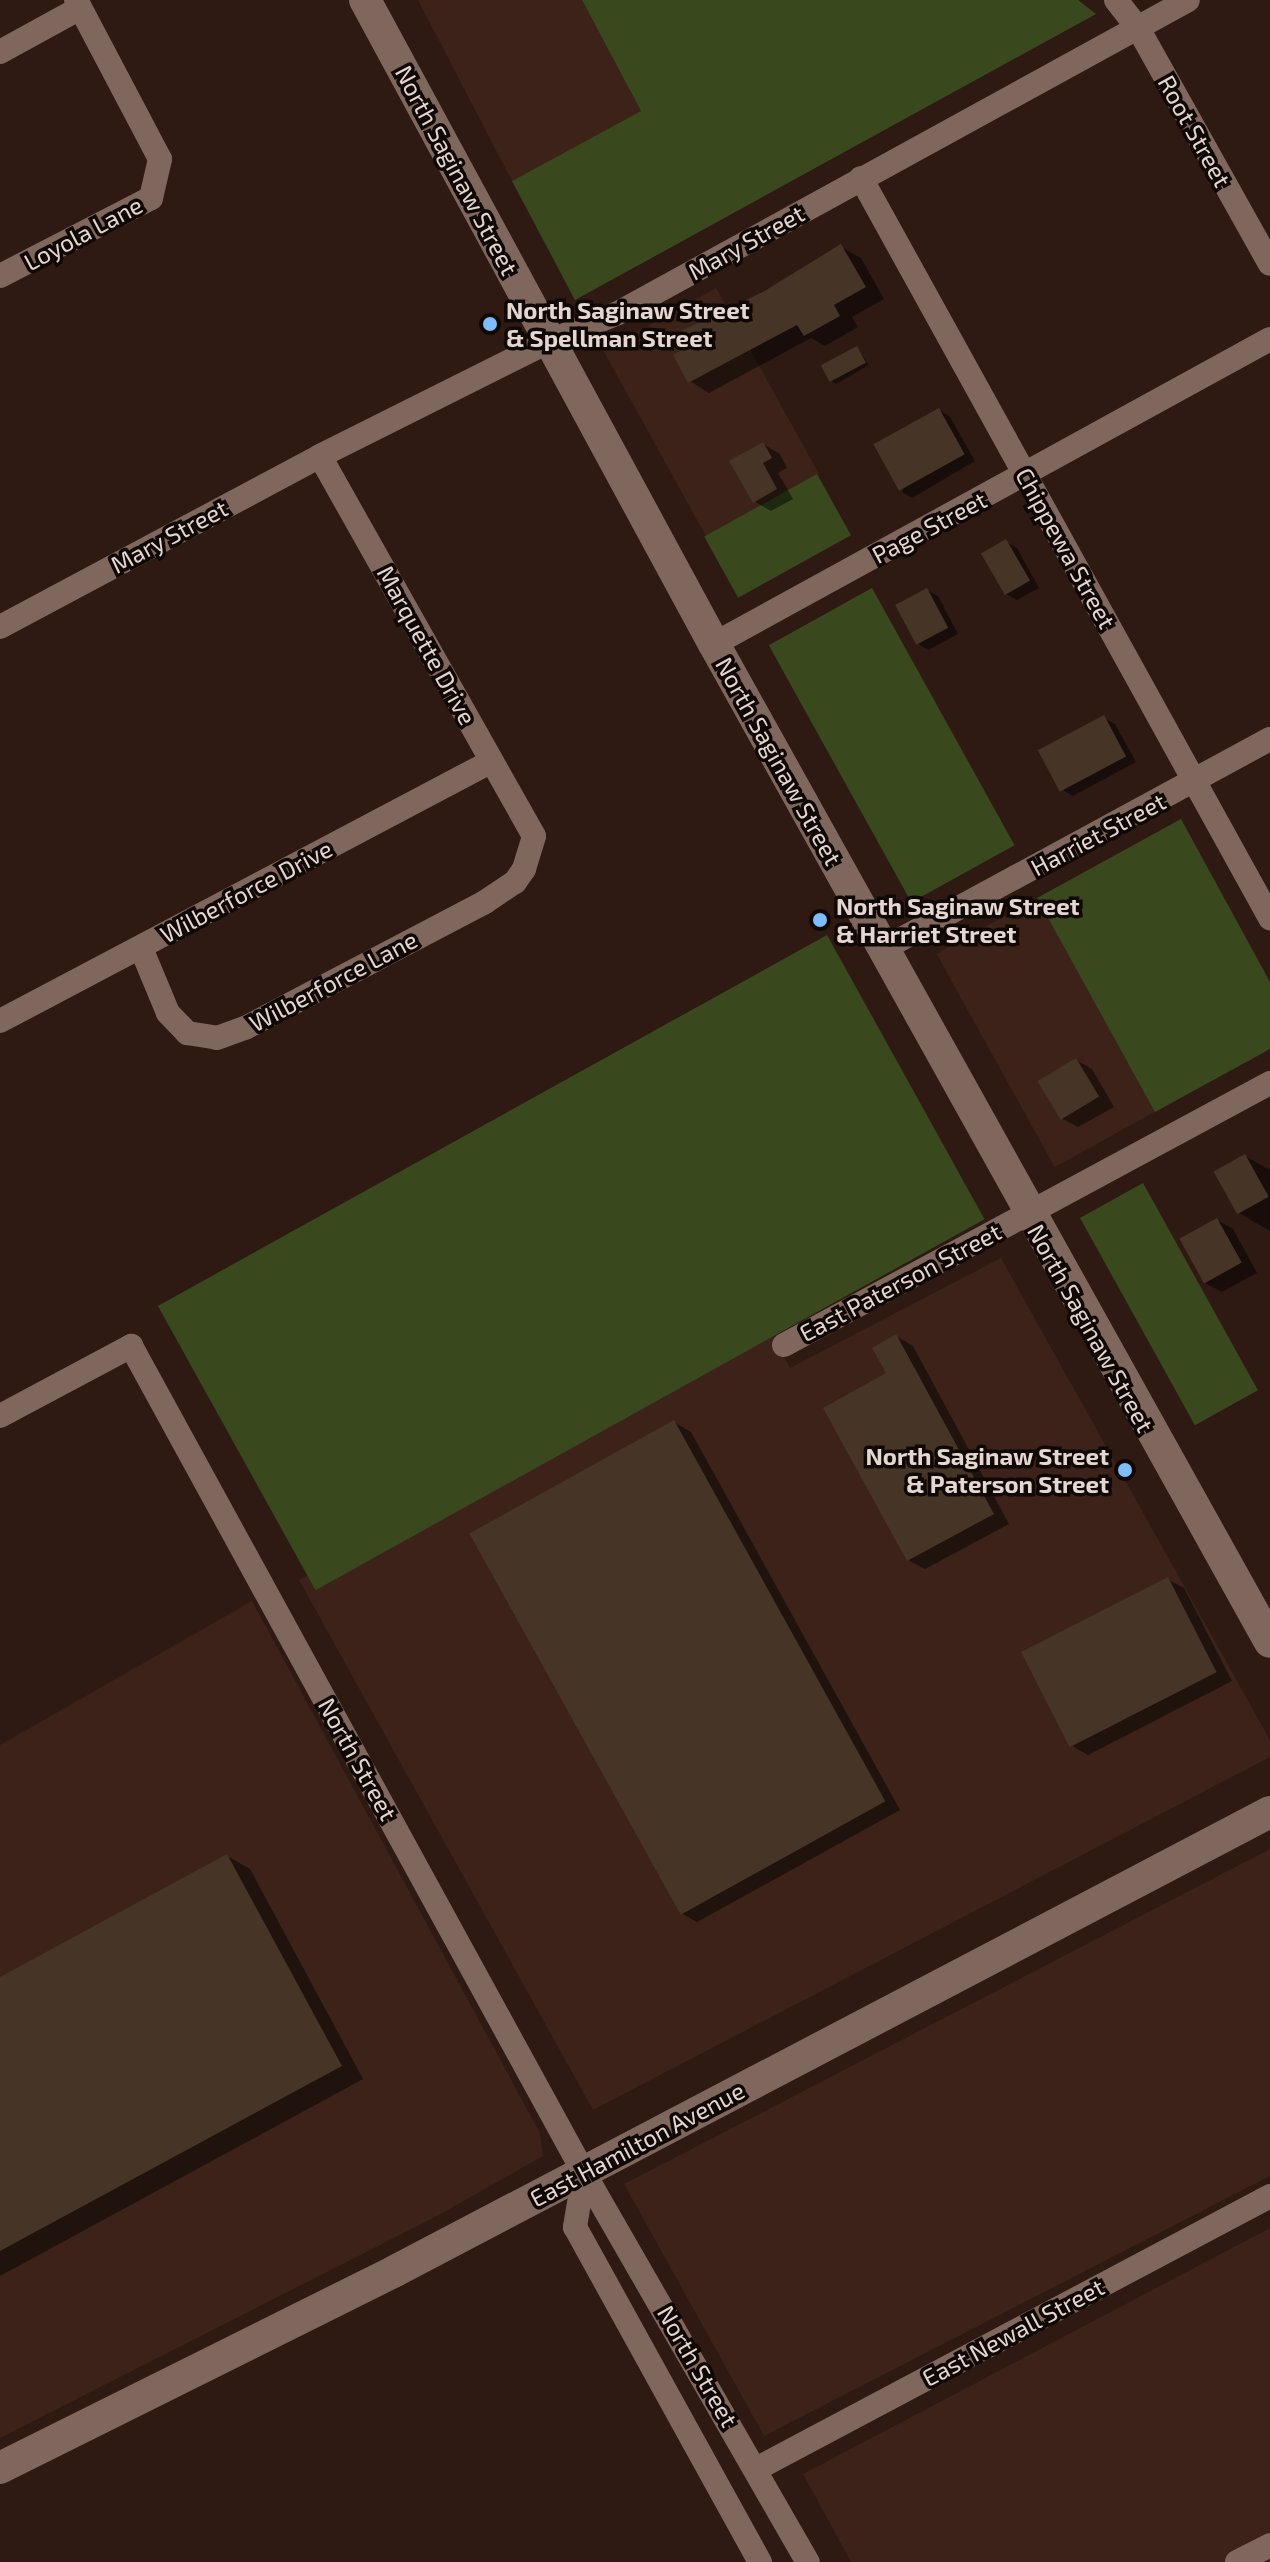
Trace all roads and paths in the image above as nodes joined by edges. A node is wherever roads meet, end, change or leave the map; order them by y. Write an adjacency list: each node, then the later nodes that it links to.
1 (365, 0): 11 (main road, North Saginaw Street)
2 (1116, 0): 5 (street, Root Street)
3 (1188, 0): 5 (street, Mary Street)
4 (78, 4): 6 (street); 9 (street, Loyola Lane)
5 (1138, 28): 7 (street, Mary Street); 8 (street, Root Street)
6 (0, 52)
7 (861, 178): 11 (street, Mary Street); 13 (street, Chippewa Street)
8 (1270, 264)
9 (0, 276)
10 (1270, 339): 13 (street, Page Street)
11 (550, 341): 12 (street, Mary Street); 15 (main road, North Saginaw Street)
12 (320, 456): 14 (street, Mary Street); 17 (street, Marquette Drive)
13 (1026, 475): 15 (street, Page Street); 18 (street, Chippewa Street)
14 (0, 627)
15 (714, 644): 22 (main road, North Saginaw Street)
16 (1270, 739): 18 (street, Harriet Street)
17 (492, 761): 19 (street, Marquette Drive); 21 (street, Wilberforce Drive)
18 (1193, 782): 20 (street, Chippewa Street); 22 (street, Harriet Street)
19 (534, 836): 21 (street, Wilberforce Lane)
20 (1270, 918)
21 (141, 948): 23 (street, Wilberforce Drive)
22 (883, 949): 25 (main road, North Saginaw Street)
23 (0, 1021)
24 (1270, 1083): 25 (street, East Paterson Street)
25 (1028, 1213): 26 (street, East Paterson Street); 28 (main road, North Saginaw Street)
26 (784, 1345)
27 (0, 1416): 30 (street, North Street)
28 (1270, 1642)
29 (1270, 1812): 30 (main road, East Hamilton Avenue)
30 (584, 2173): 32 (main road, East Hamilton Avenue); 33 (street, North Street); 35 (street, North Street)
31 (1270, 2196): 33 (street, East Newall Street)
32 (0, 2468)
33 (756, 2469): 36 (street, North Street)
34 (1270, 2545): 37 (street)
35 (760, 2562)
36 (808, 2562)
37 (1237, 2562)

